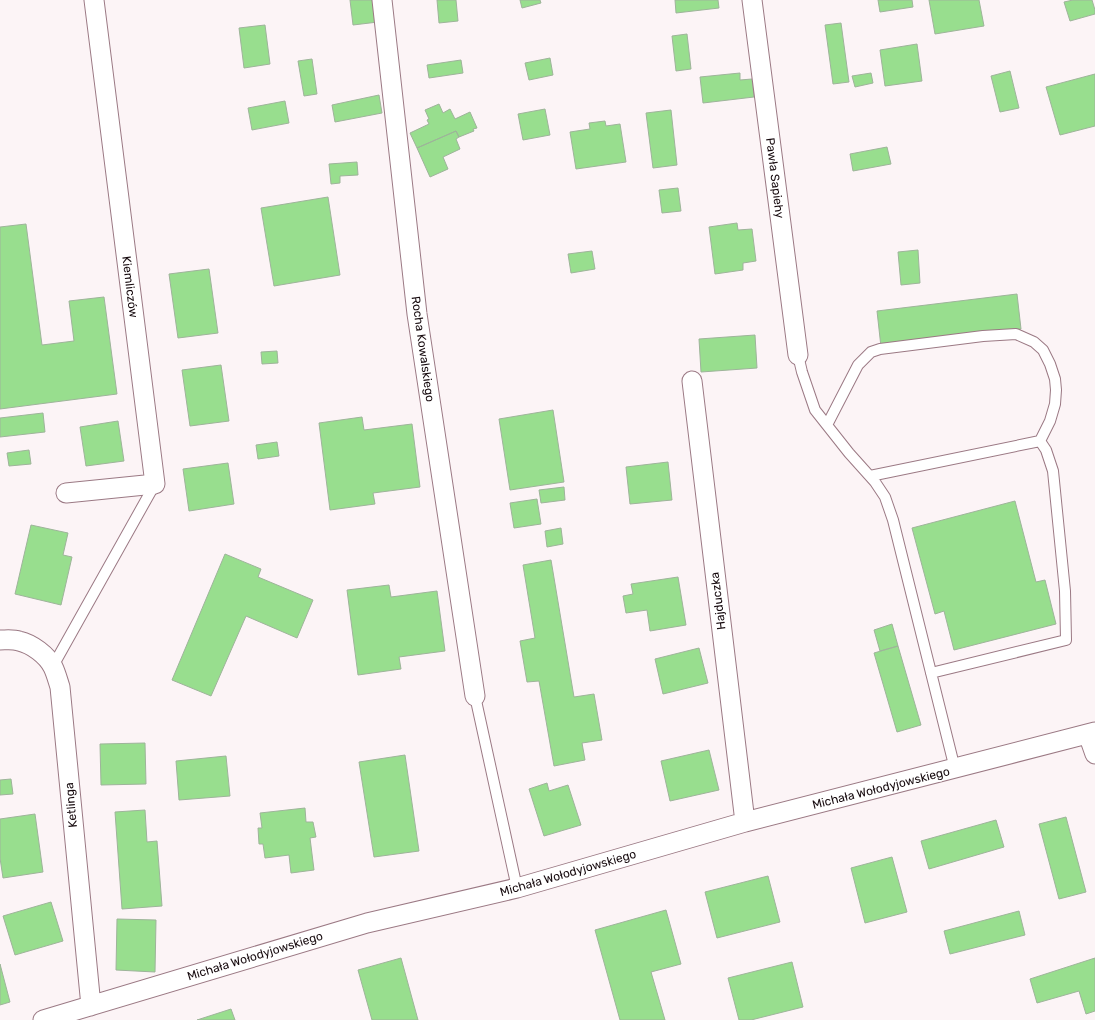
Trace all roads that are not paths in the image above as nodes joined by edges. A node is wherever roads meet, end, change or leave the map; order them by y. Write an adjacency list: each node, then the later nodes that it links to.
1 (94, 0): 9 (street, Kiemliczów)
2 (382, 0): 14 (street, Rocha Kowalskiego)
3 (752, 0): 4 (street, Pawła Sapiehy)
4 (798, 355): 6 (lane)
5 (692, 381): 18 (street, Hajduczka)
6 (827, 425): 7 (lane); 8 (lane)
7 (1040, 441): 8 (lane); 13 (lane)
8 (870, 476): 13 (lane)
9 (155, 484): 10 (street); 12 (lane)
10 (66, 493)
11 (0, 640): 12 (street, Ketlinga)
12 (53, 666): 20 (street, Ketlinga)
13 (931, 672): 17 (lane)
14 (475, 696): 19 (lane)
15 (1092, 733): 16 (street); 17 (street, Michała Wołodyjowskiego)
16 (1095, 754)
17 (955, 769): 18 (street, Michała Wołodyjowskiego)
18 (745, 822): 19 (street, Michała Wołodyjowskiego)
19 (517, 888): 20 (street, Michała Wołodyjowskiego)
20 (91, 1006): 21 (street, Michała Wołodyjowskiego)
21 (43, 1020)

